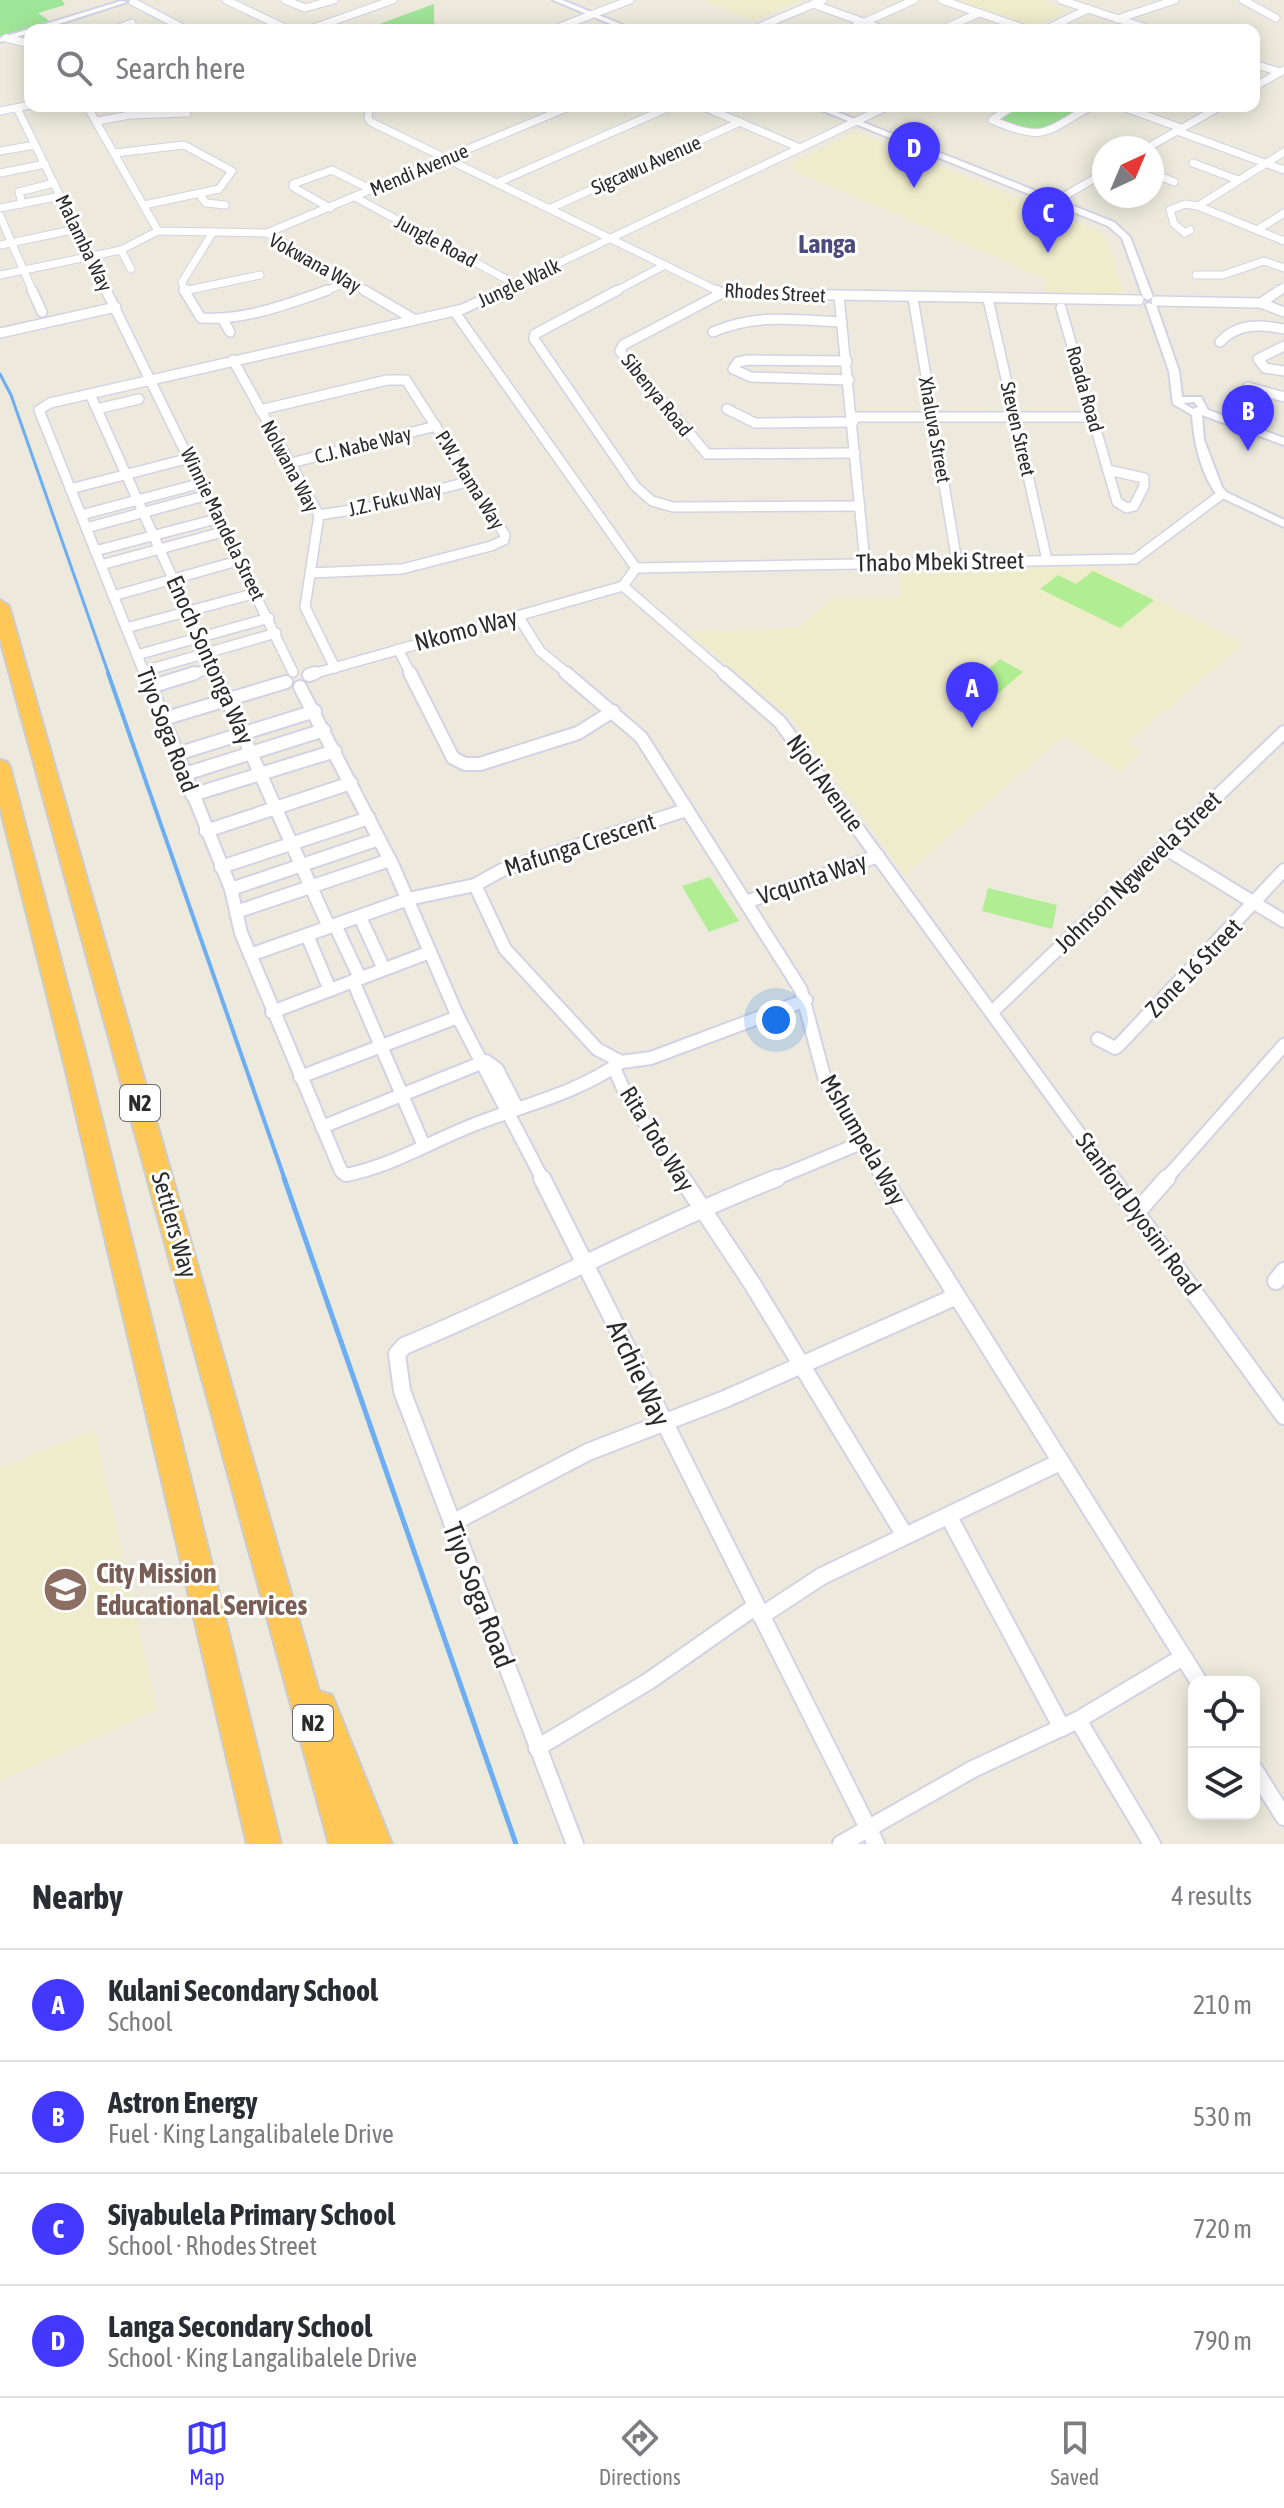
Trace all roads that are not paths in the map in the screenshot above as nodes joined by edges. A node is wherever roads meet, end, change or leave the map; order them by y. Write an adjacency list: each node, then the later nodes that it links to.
1 (226, 0): 24 (street)
2 (285, 0): 3 (street)
3 (334, 0)
4 (393, 0): 25 (street)
5 (556, 0): 18 (street)
6 (630, 0): 18 (street)
7 (823, 0): 15 (street)
8 (914, 0): 21 (street)
9 (942, 0): 17 (street)
10 (1061, 0): 16 (street)
11 (1175, 0): 19 (street)
12 (1243, 0): 20 (street)
13 (123, 1): 14 (street); 22 (street)
14 (134, 1): 23 (street)
15 (813, 4): 21 (street); 28 (street)
16 (1088, 9): 19 (street); 33 (street)
17 (979, 13): 31 (street); 32 (street)
18 (592, 15): 26 (street); 27 (street)
19 (1117, 19): 34 (street)
20 (1282, 21)
21 (864, 22): 29 (street); 30 (street)
22 (51, 24)
23 (176, 24)
24 (276, 24)
25 (325, 24)
26 (568, 24)
27 (615, 24)
28 (766, 24)
29 (860, 24)
30 (869, 24)
31 (954, 24)
32 (1011, 24)
33 (1057, 24)
34 (1133, 24)
35 (24, 32): 36 (street)
36 (3, 39): 37 (street)
37 (24, 43)
38 (1260, 66): 39 (street)
39 (1282, 71): 40 (street)
40 (1260, 84)
41 (24, 106): 42 (street)
42 (17, 108): 43 (street); 61 (street, Malamba Way)
43 (0, 111)
44 (91, 112): 56 (street)
45 (369, 112): 66 (street, Rhodes Street)
46 (557, 112): 66 (street, Mendi Avenue)
47 (658, 112): 75 (street)
48 (716, 112): 58 (street)
49 (831, 112): 57 (street)
50 (875, 112): 57 (street, Jungle Walk)
51 (1002, 112): 52 (street)
52 (1081, 112)
53 (1135, 112): 59 (street)
54 (1210, 112): 59 (street)
55 (187, 113): 56 (street)
56 (97, 121): 65 (street)
57 (856, 121): 62 (street, Jungle Walk); 82 (street)
58 (740, 122): 62 (street); 89 (street, Sigcawu Avenue)
59 (1179, 129): 60 (street); 68 (street)
60 (1164, 138)
61 (35, 145): 63 (street); 69 (street, Malamba Way)
62 (800, 148): 98 (street, Jungle Walk)
63 (0, 151)
64 (1284, 152): 68 (street)
65 (115, 153): 79 (street); 84 (street)
66 (448, 158): 75 (street, Rhodes Street); 78 (street, Mendi Avenue)
67 (1193, 163): 74 (street)
68 (1265, 163): 70 (street); 74 (street)
69 (45, 164): 71 (street); 77 (street, Malamba Way)
70 (1284, 170)
71 (0, 173)
72 (1164, 178): 76 (street)
73 (1092, 180): 82 (street)
74 (1238, 180): 86 (street)
75 (499, 182): 89 (street, Rhodes Street)
76 (1174, 182)
77 (54, 183): 80 (street, Malamba Way); 83 (street)
78 (372, 190): 81 (street, Mendi Avenue); 88 (street)
79 (199, 194): 84 (street); 85 (street)
80 (61, 196): 83 (street); 93 (street, Malamba Way)
81 (355, 197): 88 (street, Mendi Avenue); 112 (street, Jungle Road)
82 (1056, 201): 119 (street)
83 (22, 204): 87 (street)
84 (144, 205): 95 (street)
85 (225, 205)
86 (1198, 206): 92 (street); 94 (street)
87 (0, 208)
88 (330, 208): 97 (street, Mendi Avenue)
89 (551, 208): 98 (street, Rhodes Street)
90 (1284, 213): 94 (street)
91 (0, 216): 100 (street)
92 (1173, 221)
93 (77, 229): 100 (street); 103 (street, Malamba Way)
94 (1257, 230): 99 (street)
95 (158, 231): 96 (street, Vokwana Way); 102 (street)
96 (213, 232): 97 (street, Vokwana Way); 114 (street)
97 (267, 233): 111 (street, Vokwana Way)
98 (612, 239): 104 (street, Rhodes Street); 112 (street, Jungle Walk)
99 (1284, 241)
100 (12, 243): 101 (street); 107 (street)
101 (0, 245)
102 (121, 250): 103 (street); 106 (street)
103 (90, 256): 107 (street); 122 (street, Malamba Way)
104 (665, 265): 115 (street, Rhodes Street); 170 (street)
105 (1284, 268): 110 (street)
106 (131, 269)
107 (24, 270): 108 (street); 125 (street)
108 (0, 275)
109 (260, 275): 114 (street)
110 (1196, 275)
111 (349, 282): 121 (street); 129 (street, Vokwana Way)
112 (517, 285): 124 (street, Jungle Walk)
113 (1284, 287): 120 (street)
114 (184, 291): 128 (street)
115 (722, 293): 116 (street, Rhodes Street); 159 (street, Sibenya Road)
116 (839, 296): 117 (street, Rhodes Street); 130 (street)
117 (913, 298): 118 (street, Rhodes Street); 152 (street, Xhaluva Street)
118 (988, 299): 119 (street, Rhodes Street); 153 (street, Steven Street)
119 (1148, 301): 120 (street, Rhodes Street); 139 (street)
120 (1261, 303): 126 (street)
121 (282, 305): 127 (street); 128 (street)
122 (116, 307): 134 (street); 141 (street, Malamba Way)
123 (1061, 308): 154 (street, Roada Road)
124 (454, 311): 129 (street); 186 (street, Jungle Walk)
125 (42, 312)
126 (1284, 312)
127 (290, 317)
128 (222, 318): 132 (street)
129 (415, 320): 137 (street)
130 (842, 322): 133 (street); 138 (street)
131 (1284, 329): 135 (street)
132 (230, 332)
133 (713, 332)
134 (0, 333)
135 (1220, 342)
136 (1284, 346): 140 (street)
137 (233, 360): 141 (street); 151 (street, Nolwana Way)
138 (847, 361): 142 (street); 142 (street)
139 (1174, 371): 147 (street); 148 (street)
140 (1284, 371)
141 (150, 378): 144 (street, Tiyo Soga Road); 160 (street, Winnie Mandela Street)
142 (849, 380): 155 (street)
143 (1248, 387): 145 (street)
144 (90, 394): 149 (street, Enoch Sontonga Way); 166 (street, Tiyo Soga Road)
145 (1284, 397)
146 (139, 399): 149 (street)
147 (1181, 405): 148 (street); 157 (street)
148 (1200, 406): 157 (street); 158 (street)
149 (97, 409): 163 (street, Enoch Sontonga Way)
150 (727, 409): 155 (street)
151 (260, 410): 156 (street, P.W. Mama Way); 161 (street, Nolwana Way)
152 (932, 417): 153 (street); 155 (street); 183 (street, Xhaluva Street)
153 (1016, 417): 154 (street); 182 (street, Steven Street)
154 (1092, 417): 162 (street, Roada Road)
155 (852, 420): 159 (street)
156 (436, 426): 161 (street, C.J. Nabe Way); 164 (street, P.W. Mama Way)
157 (1199, 440): 167 (street)
158 (1284, 442)
159 (855, 453): 170 (street)
160 (190, 458): 163 (street); 165 (street, Winnie Mandela Street)
161 (291, 463): 173 (street, Nolwana Way)
162 (1108, 470): 162 (street, Roada Road)
163 (126, 475): 166 (street); 169 (street, Enoch Sontonga Way)
164 (471, 481): 173 (street, J.Z. Fuku Way); 187 (street, P.W. Mama Way)
165 (202, 483): 168 (street, Winnie Mandela Street); 169 (street)
166 (70, 489): 172 (street, Tiyo Soga Road)
167 (1222, 494): 175 (street); 182 (street, Thabo Mbeki Street)
168 (208, 495): 171 (street); 174 (street, Winnie Mandela Street)
169 (138, 500): 171 (street, Enoch Sontonga Way); 172 (street)
170 (860, 506): 184 (street)
171 (143, 513): 176 (street); 178 (street, Enoch Sontonga Way)
172 (81, 515): 176 (street, Tiyo Soga Road)
173 (319, 515): 187 (street, Nolwana Way)
174 (220, 518): 177 (street, Winnie Mandela Street); 178 (street)
175 (1284, 524)
176 (86, 528): 180 (street, Tiyo Soga Road)
177 (226, 531): 179 (street); 181 (street, Winnie Mandela Street)
178 (154, 535): 179 (street, Enoch Sontonga Way); 180 (street)
179 (160, 549): 185 (street); 188 (street, Enoch Sontonga Way)
180 (95, 551): 185 (street, Tiyo Soga Road)
181 (241, 560): 188 (street); 190 (street, Winnie Mandela Street)
182 (1047, 560): 183 (street, Thabo Mbeki Street)
183 (957, 562): 184 (street, Thabo Mbeki Street)
184 (865, 563): 186 (street, Thabo Mbeki Street)
185 (101, 565): 191 (street, Tiyo Soga Road)
186 (636, 568): 189 (street)
187 (310, 573): 203 (street, Nolwana Way)
188 (173, 579): 191 (street); 193 (street, Enoch Sontonga Way)
189 (623, 586): 194 (street, Nkomo Way); 232 (street, Njoli Avenue)
190 (256, 593): 193 (street); 195 (street, Winnie Mandela Street)
191 (113, 596): 196 (street, Tiyo Soga Road)
192 (0, 606): 279 (highway, Settlers Way / N2)
193 (187, 611): 196 (street); 198 (street, Enoch Sontonga Way)
194 (518, 616): 199 (street, Nkomo Way); 212 (street, Mshumpela Way)
195 (269, 618): 197 (street, Winnie Mandela Street); 198 (street)
196 (126, 628): 201 (street, Tiyo Soga Road)
197 (276, 633): 200 (street); 205 (street, Winnie Mandela Street)
198 (199, 637): 200 (street, Enoch Sontonga Way); 201 (street)
199 (398, 649): 203 (street, Nkomo Way); 212 (street)
200 (206, 653): 202 (street, Enoch Sontonga Way); 204 (street)
201 (137, 655): 204 (street, Tiyo Soga Road)
202 (213, 668): 208 (street); 210 (street, Enoch Sontonga Way)
203 (335, 668): 206 (street, Nkomo Way)
204 (144, 671): 208 (street, Tiyo Soga Road)
205 (293, 672): 206 (street); 207 (street)
206 (309, 675): 209 (street)
207 (286, 682): 209 (street); 210 (street)
208 (150, 687): 213 (street, Tiyo Soga Road)
209 (300, 687): 211 (street)
210 (227, 700): 213 (street); 216 (street, Enoch Sontonga Way)
211 (315, 711): 214 (street); 216 (street)
212 (613, 711): 226 (street, Mshumpela Way)
213 (163, 719): 219 (street, Tiyo Soga Road)
214 (324, 730): 217 (street); 218 (street)
215 (1284, 732): 231 (street, Johnson Ngwevela Street)
216 (242, 734): 218 (street, Enoch Sontonga Way); 219 (street)
217 (335, 751): 222 (street); 223 (street)
218 (251, 753): 221 (street); 222 (street, Enoch Sontonga Way)
219 (177, 754): 221 (street, Tiyo Soga Road)
220 (0, 767): 288 (highway, N2)
221 (185, 774): 224 (street, Tiyo Soga Road)
222 (260, 774): 224 (street); 225 (street, Enoch Sontonga Way)
223 (351, 783): 225 (street); 227 (street)
224 (192, 795): 228 (street, Tiyo Soga Road)
225 (276, 808): 228 (street); 230 (street, Enoch Sontonga Way)
226 (686, 810): 237 (street, Mafunga Crescent); 241 (street, Mshumpela Way)
227 (369, 818): 229 (street); 230 (street)
228 (206, 831): 235 (street, Tiyo Soga Road)
229 (379, 839): 233 (street); 234 (street)
230 (292, 844): 234 (street, Enoch Sontonga Way); 235 (street)
231 (1163, 847): 242 (street); 255 (street, Johnson Ngwevela Street)
232 (878, 856): 241 (street, Vcqunta Way); 255 (street, Njoli Avenue)
233 (390, 860): 238 (street); 240 (street)
234 (301, 865): 238 (street, Enoch Sontonga Way); 239 (street)
235 (221, 867): 239 (street, Tiyo Soga Road)
236 (1284, 870): 242 (street, Zone 16 Street)
237 (475, 885): 240 (street); 261 (street, Mafunga Crescent)
238 (311, 887): 243 (street); 246 (street, Enoch Sontonga Way)
239 (231, 889): 243 (street, Tiyo Soga Road)
240 (408, 899): 244 (street); 248 (street, Archie Way)
241 (746, 902): 253 (street, Mshumpela Way)
242 (1255, 903): 245 (street); 257 (street, Zone 16 Street)
243 (236, 912): 249 (street, Tiyo Soga Road)
244 (360, 917): 246 (street); 250 (street)
245 (1284, 921)
246 (332, 926): 247 (street); 251 (street, Enoch Sontonga Way)
247 (307, 935): 249 (street); 252 (street)
248 (430, 952): 250 (street); 256 (street, Archie Way)
249 (250, 955): 254 (street, Tiyo Soga Road)
250 (384, 969): 251 (street)
251 (356, 980): 252 (street); 259 (street, Enoch Sontonga Way)
252 (330, 990): 254 (street)
253 (806, 1000): 261 (street); 266 (street, Mshumpela Way)
254 (272, 1012): 262 (street, Tiyo Soga Road)
255 (992, 1012): 269 (street, Stanford Dyosini Road)
256 (458, 1017): 259 (street); 260 (street, Archie Way)
257 (1098, 1039)
258 (1284, 1045): 269 (street)
259 (380, 1046): 262 (street); 263 (street, Enoch Sontonga Way)
260 (481, 1062): 263 (street); 264 (street, Archie Way)
261 (618, 1065): 264 (street); 268 (street, Rita Toto Way)
262 (300, 1077): 265 (street, Tiyo Soga Road)
263 (402, 1096): 265 (street); 267 (street, Enoch Sontonga Way)
264 (512, 1110): 267 (street); 270 (street, Archie Way)
265 (322, 1127): 267 (street, Tiyo Soga Road)
266 (861, 1143): 268 (street); 271 (street, Mshumpela Way)
267 (424, 1146)
268 (701, 1209): 270 (street); 272 (street, Rita Toto Way)
269 (1137, 1212): 273 (street, Stanford Dyosini Road)
270 (584, 1262): 274 (street, Archie Way); 277 (street, Tiyo Soga Road)
271 (957, 1296): 272 (street); 275 (street, Mshumpela Way)
272 (799, 1365): 274 (street); 278 (street, Rita Toto Way)
273 (1284, 1416)
274 (662, 1423): 277 (street); 280 (street, Archie Way)
275 (1060, 1462): 276 (street); 281 (street, Mshumpela Way)
276 (949, 1517): 278 (street); 283 (street)
277 (452, 1523): 284 (street, Tiyo Soga Road)
278 (904, 1534): 280 (street)
279 (280, 1601): 289 (highway, Settlers Way / N2); 290 (highway)
280 (758, 1611): 284 (street); 287 (street, Archie Way)
281 (1183, 1657): 282 (street, Mshumpela Way); 283 (street)
282 (1195, 1676)
283 (1070, 1724): 287 (street); 293 (street)
284 (537, 1748): 291 (street, Tiyo Soga Road)
285 (1260, 1779): 286 (street)
286 (1284, 1817)
287 (871, 1836): 292 (street)
288 (264, 1844)
289 (346, 1844)
290 (375, 1844)
291 (575, 1844)
292 (841, 1844)
293 (1152, 1844)

